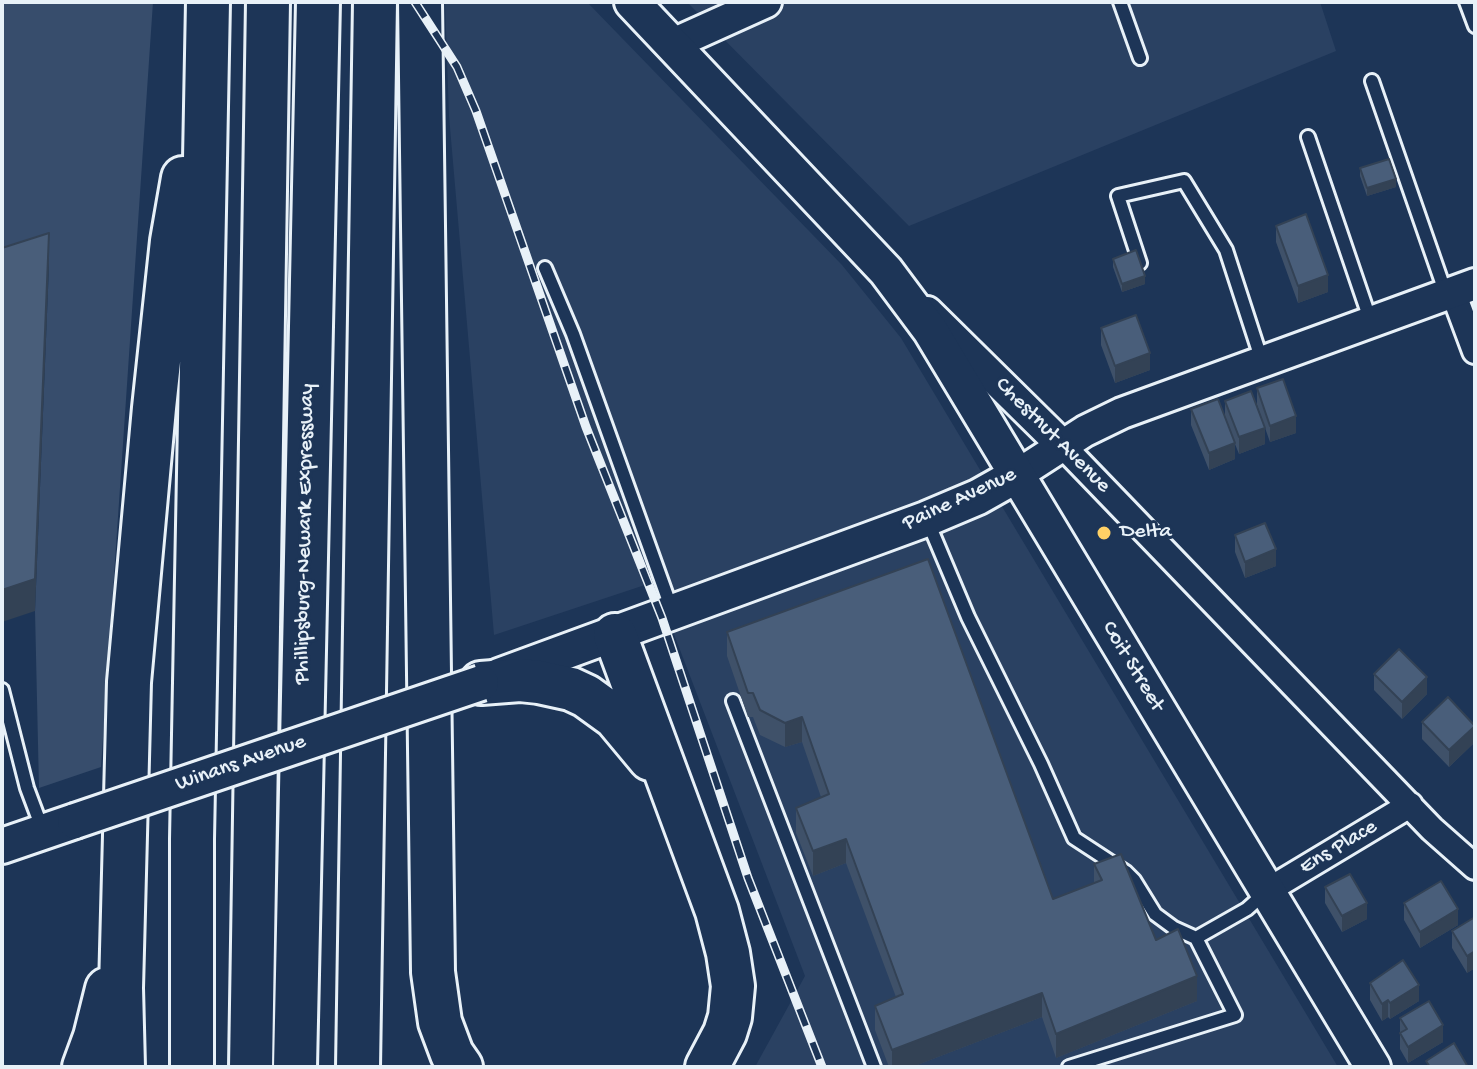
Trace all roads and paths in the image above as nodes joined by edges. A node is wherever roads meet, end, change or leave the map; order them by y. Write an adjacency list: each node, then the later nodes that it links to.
1 (268, 2): 41 (highway)
2 (318, 2): 42 (highway, Phillipsburg-Newark Expressway)
3 (375, 2): 43 (highway)
4 (420, 2): 44 (highway)
5 (632, 2): 11 (main road, Chestnut Avenue)
6 (766, 2): 11 (street)
7 (1120, 2): 12 (lane)
8 (1466, 2): 10 (lane)
9 (208, 21): 36 (highway); 40 (highway)
10 (1475, 26)
11 (673, 44): 17 (main road, Chestnut Avenue)
12 (1140, 58)
13 (1372, 81): 18 (lane)
14 (1308, 137): 19 (lane)
15 (1140, 263): 21 (lane)
16 (545, 268): 25 (lane)
17 (886, 271): 22 (street, Chestnut Avenue); 23 (main road, Coit Street)
18 (1458, 290): 19 (street, Paine Avenue); 20 (street)
19 (1371, 322): 21 (street, Paine Avenue)
20 (1475, 351)
21 (1262, 361): 22 (street, Paine Avenue)
22 (1062, 445): 23 (street, Paine Avenue); 30 (street, Chestnut Avenue)
23 (1017, 475): 24 (main road, Paine Avenue); 35 (main road, Coit Street)
24 (926, 519): 25 (main road, Paine Avenue); 37 (lane)
25 (674, 613): 26 (main road, Paine Avenue)
26 (615, 635): 27 (main road, Paine Avenue); 31 (highway)
27 (481, 683): 31 (highway); 32 (main road, Winans Avenue, bridge)
28 (2, 690): 32 (lane)
29 (733, 701): 46 (lane)
30 (1410, 805): 34 (street, Chestnut Avenue); 35 (street, Ens Place)
31 (681, 811): 45 (highway)
32 (59, 826): 33 (main road, Winans Avenue)
33 (2, 846)
34 (1475, 867)
35 (1267, 891): 37 (lane); 48 (main road, Coit Street)
36 (122, 917): 38 (highway); 39 (highway)
37 (1196, 938): 47 (lane)
38 (84, 1067)
39 (123, 1067)
40 (192, 1067)
41 (251, 1067)
42 (295, 1067)
43 (358, 1067)
44 (461, 1067)
45 (707, 1067)
46 (874, 1067)
47 (1069, 1067)
48 (1373, 1067)

